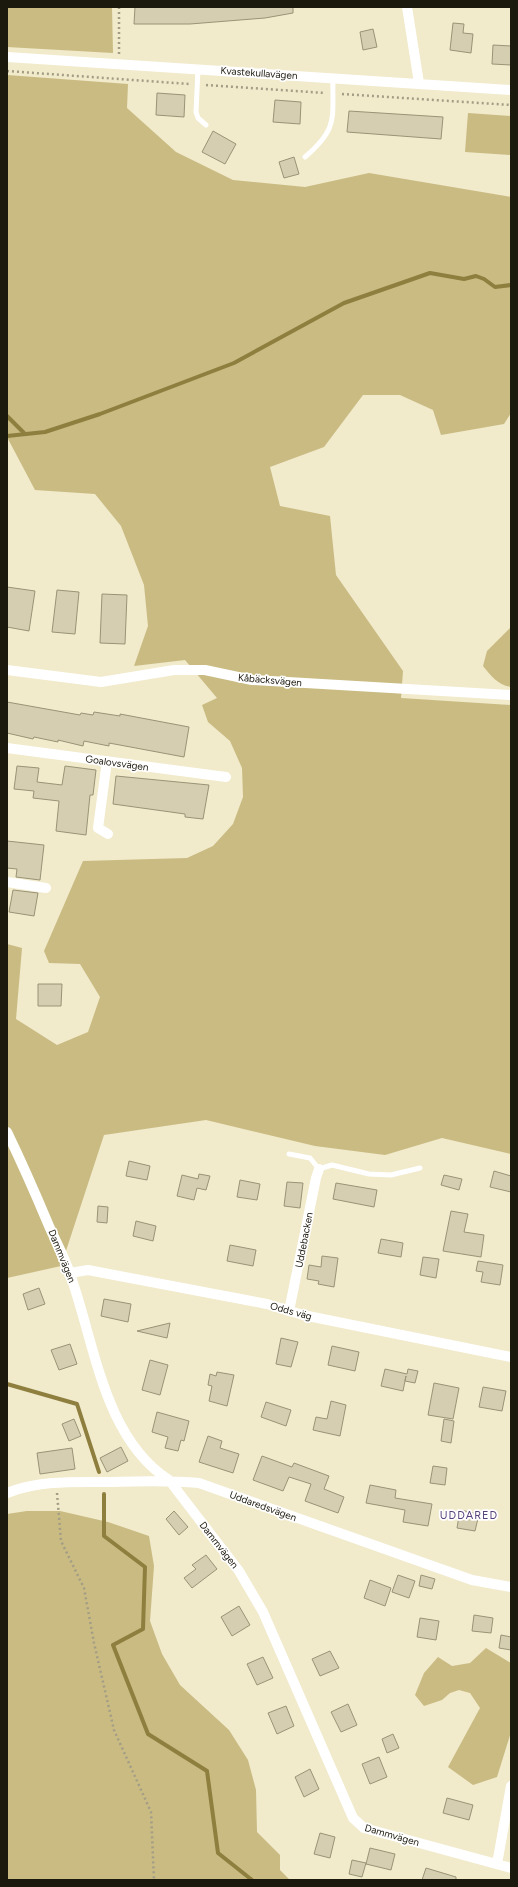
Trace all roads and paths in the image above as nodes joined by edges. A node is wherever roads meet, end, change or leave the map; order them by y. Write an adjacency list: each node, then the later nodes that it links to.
1 (119, 7): 4 (path)
2 (407, 7): 8 (street)
3 (7, 57): 4 (street, Kvastekullavägen)
4 (120, 65): 5 (street, Kvastekullavägen)
5 (198, 70): 7 (street, Kvastekullavägen); 9 (lane)
6 (7, 71): 9 (path)
7 (333, 78): 8 (street, Kvastekullavägen); 11 (lane)
8 (419, 83): 10 (street, Kvastekullavägen)
9 (198, 84): 11 (path); 13 (lane)
10 (511, 90)
11 (333, 93): 12 (path); 14 (lane)
12 (511, 105)
13 (206, 125)
14 (305, 157)
15 (7, 670): 16 (street, Kåbäcksvägen)
16 (511, 695)
17 (7, 748): 18 (street, Goalovsvägen)
18 (107, 761): 19 (street, Goalovsvägen); 20 (street)
19 (226, 777)
20 (108, 834)
21 (7, 882): 22 (street)
22 (46, 888)
23 (7, 1132): 27 (street, Dammvägen)
24 (289, 1154): 26 (lane)
25 (420, 1168): 26 (lane)
26 (320, 1169): 28 (street, Uddebacken)
27 (70, 1273): 28 (street, Odds väg); 30 (street, Dammvägen)
28 (289, 1311): 29 (street, Odds väg)
29 (511, 1357)
30 (169, 1480): 31 (street, Uddaredsvägen); 33 (street, Uddaredsvägen); 35 (street, Dammvägen)
31 (56, 1483): 32 (street, Uddaredsvägen); 37 (path)
32 (7, 1493)
33 (511, 1587)
34 (511, 1786): 35 (street)
35 (497, 1864): 36 (street, Dammvägen)
36 (511, 1868)
37 (154, 1880)

